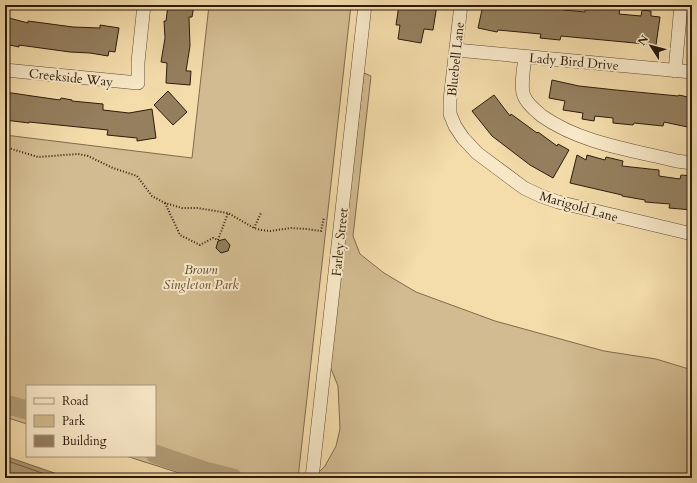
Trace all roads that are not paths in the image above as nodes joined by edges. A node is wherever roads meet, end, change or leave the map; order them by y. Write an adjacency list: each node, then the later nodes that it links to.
1 (144, 5): 7 (street, Creekside Way)
2 (366, 5): 13 (street, Farley Street)
3 (460, 5): 5 (street, Bluebell Lane)
4 (681, 5): 8 (street)
5 (456, 50): 6 (street, Lady Bird Drive); 10 (street, Bluebell Lane)
6 (525, 57): 8 (street, Lady Bird Drive); 11 (street)
7 (5, 70)
8 (675, 71): 9 (street, Lady Bird Drive)
9 (692, 72)
10 (450, 114): 12 (street, Marigold Lane)
11 (692, 163)
12 (692, 234)
13 (312, 475)

